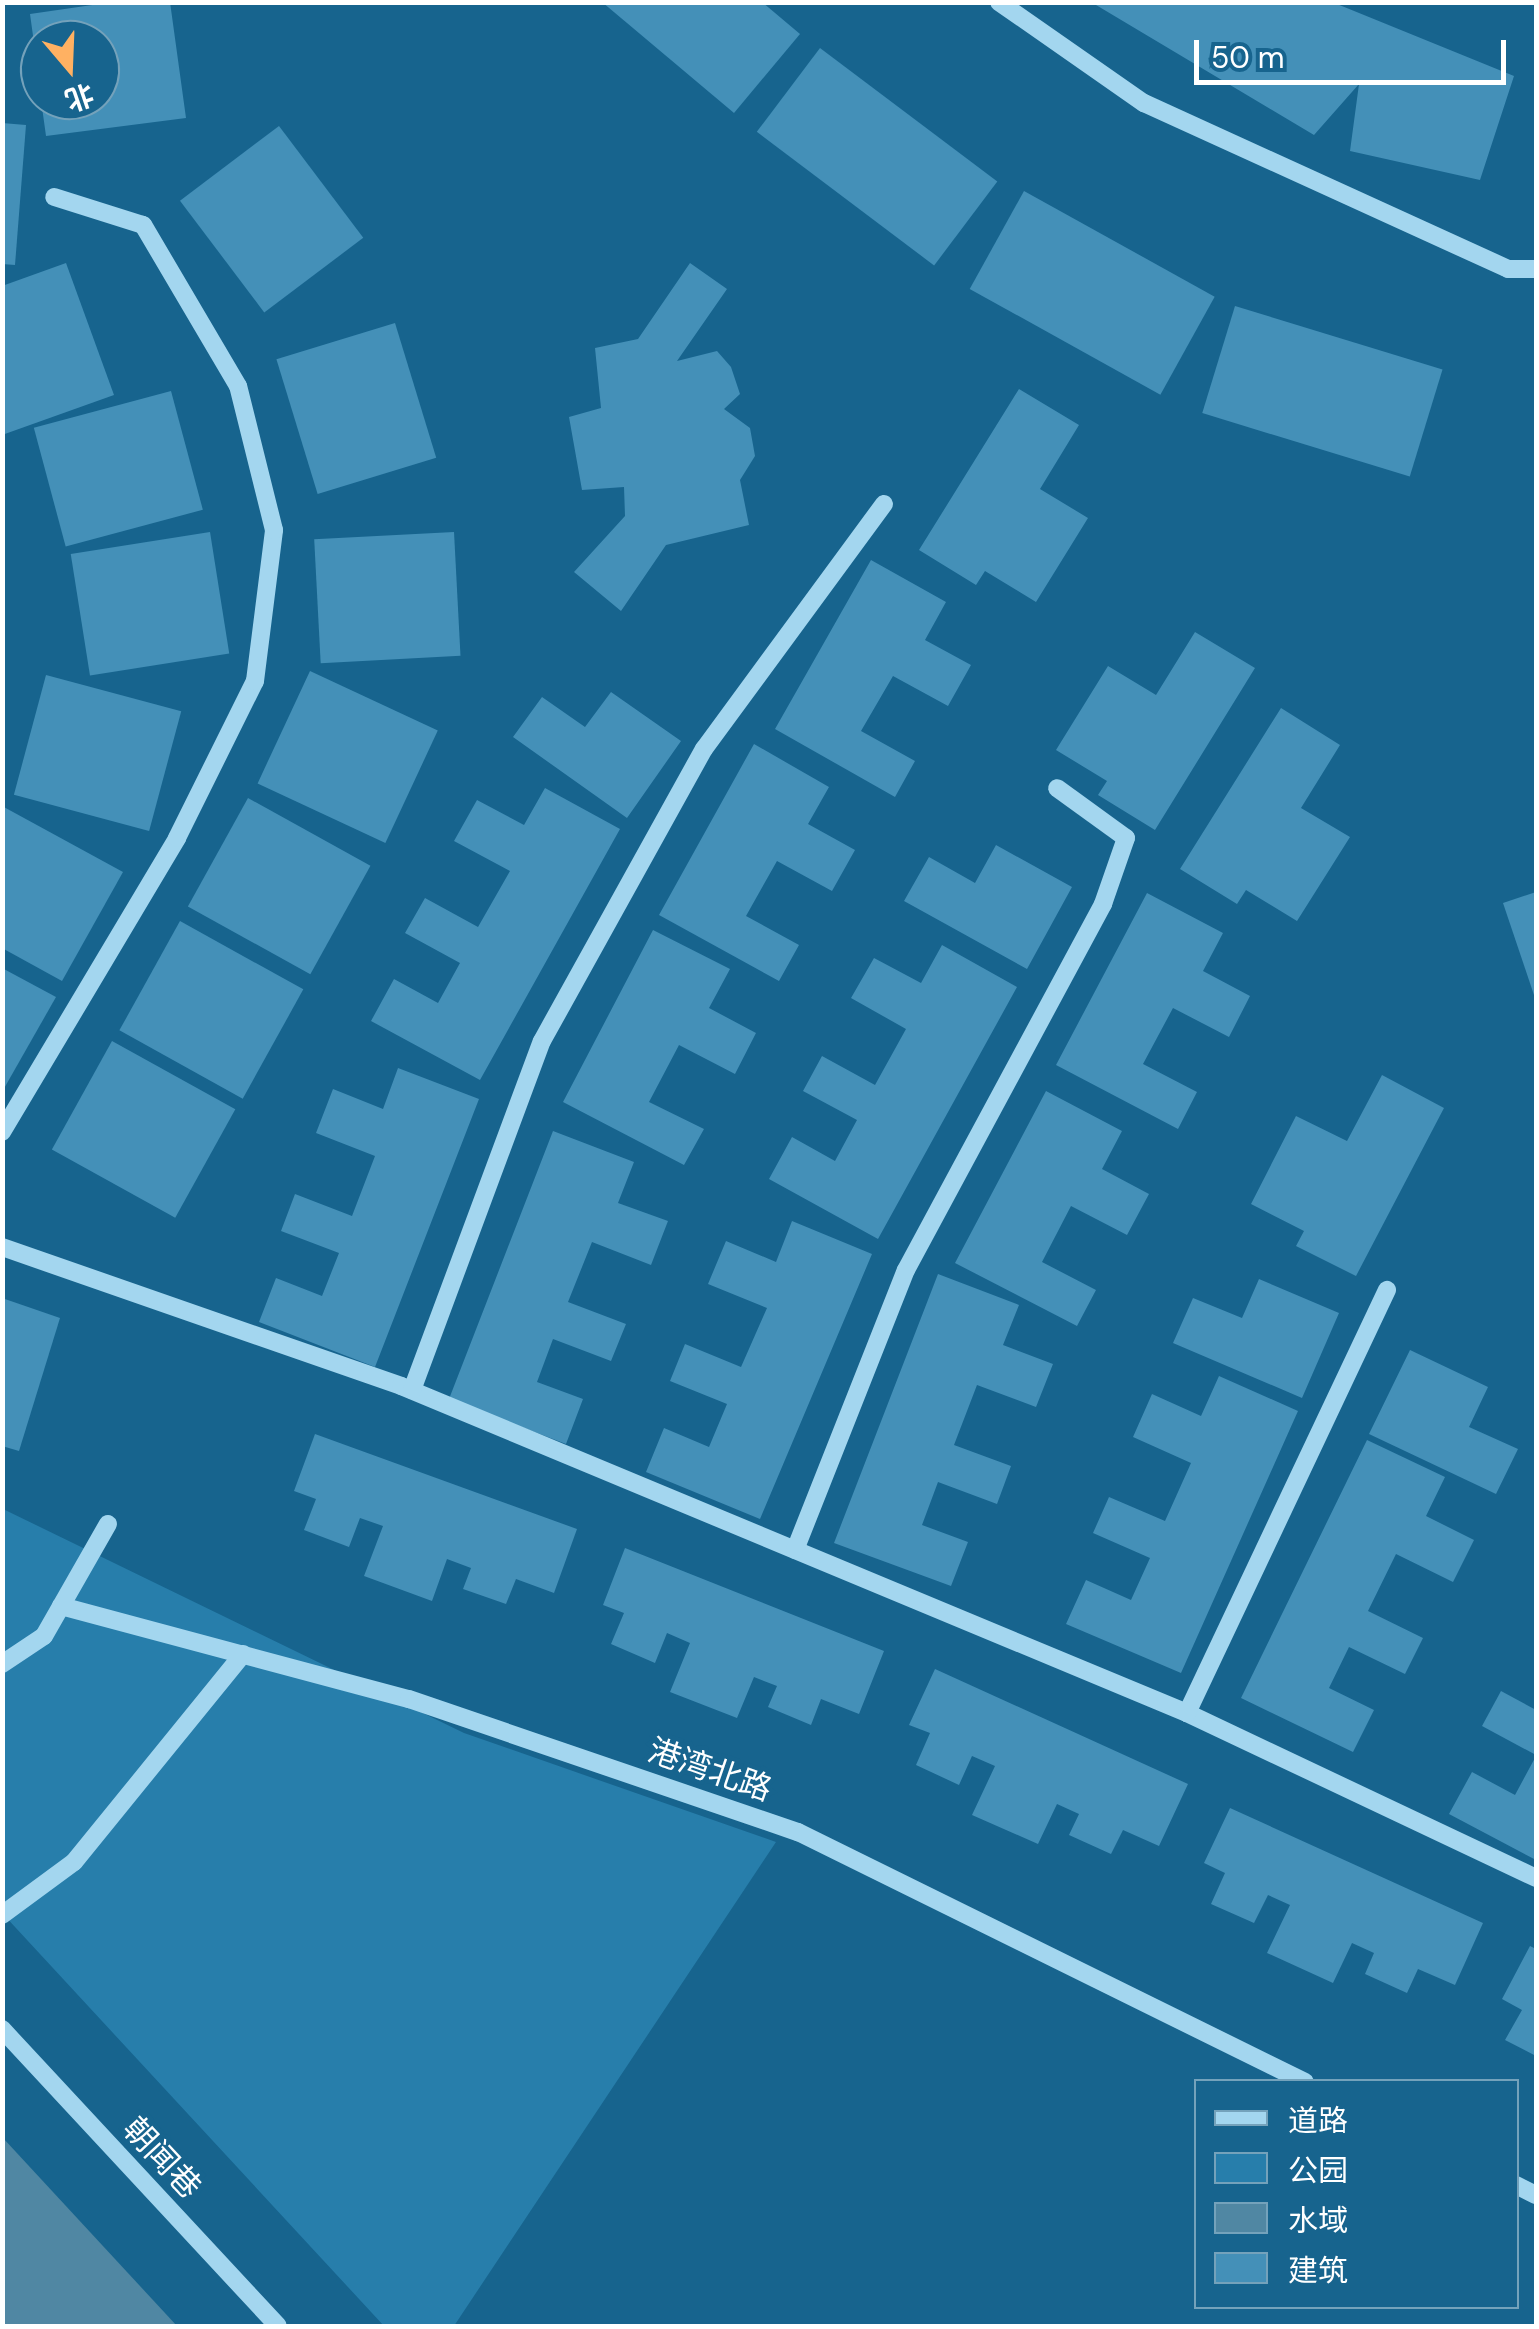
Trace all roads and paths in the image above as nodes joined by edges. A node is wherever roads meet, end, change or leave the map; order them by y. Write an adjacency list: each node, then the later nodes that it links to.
1 (999, 2): 3 (street)
2 (54, 197): 6 (street)
3 (1536, 269)
4 (884, 504): 9 (street)
5 (1057, 788): 11 (street)
6 (2, 1132)
7 (2, 1248): 9 (street)
8 (1387, 1290): 15 (street)
9 (412, 1390): 11 (street)
10 (108, 1524): 12 (street)
11 (795, 1550): 15 (street)
12 (61, 1606): 13 (street, 港湾北路); 14 (street)
13 (243, 1654): 17 (street); 19 (street, 港湾北路)
14 (2, 1664)
15 (1187, 1713): 16 (street)
16 (1536, 1878)
17 (2, 1915)
18 (2, 2029): 20 (street, 朝闻巷)
19 (1299, 2079)
20 (278, 2326)

